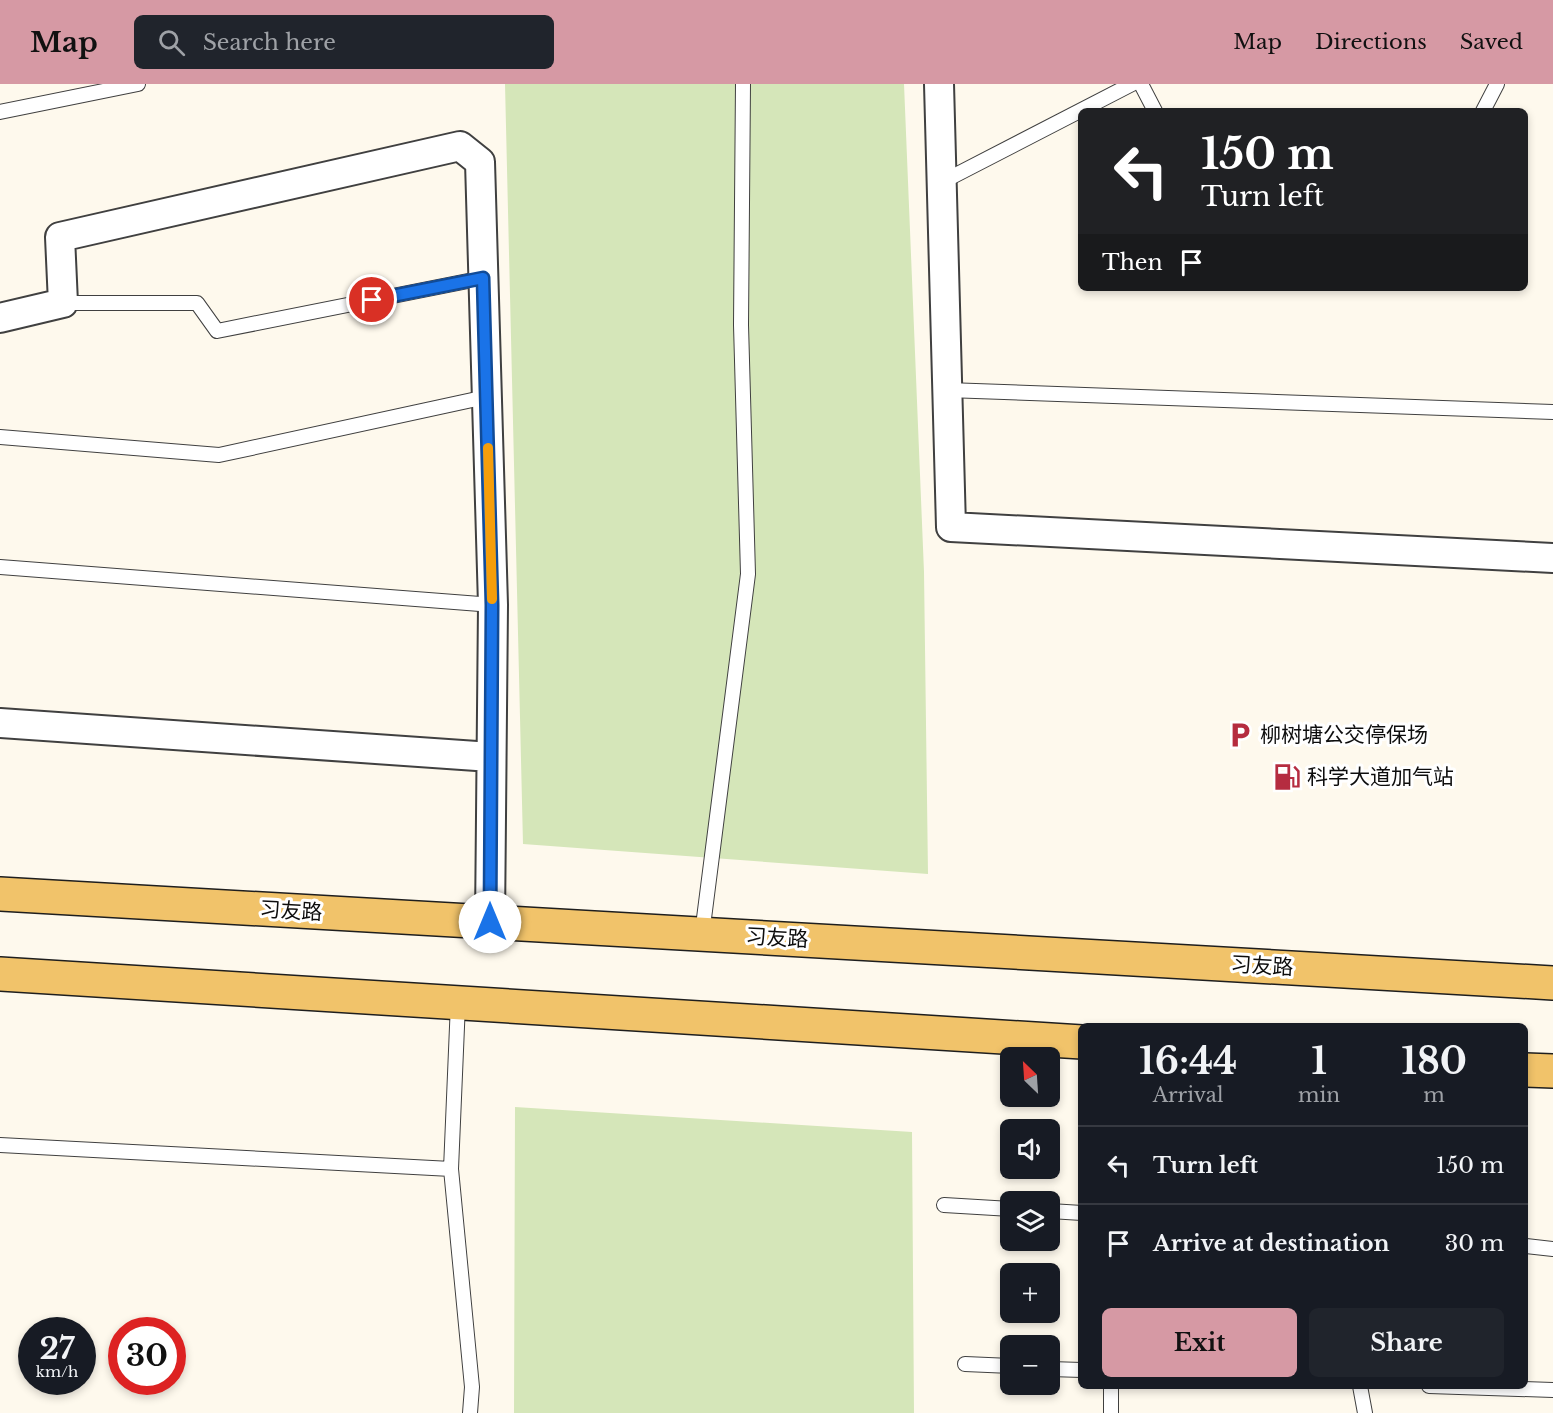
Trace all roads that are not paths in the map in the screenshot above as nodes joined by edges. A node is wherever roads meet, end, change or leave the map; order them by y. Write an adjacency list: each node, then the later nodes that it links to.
1 (138, 84): 10 (lane)
2 (743, 84): 27 (lane)
3 (939, 84): 12 (street)
4 (1132, 84): 7 (lane)
5 (1141, 84): 8 (lane)
6 (1497, 84): 9 (lane)
7 (1085, 108)
8 (1153, 108)
9 (1485, 108)
10 (0, 112)
11 (1078, 112): 12 (lane)
12 (942, 182): 16 (street)
13 (483, 278): 14 (lane); 14 (street); 17 (street)
14 (63, 303): 15 (street)
15 (0, 318)
16 (947, 390): 18 (lane); 20 (street)
17 (486, 397): 19 (lane); 22 (street)
18 (1553, 412)
19 (0, 437)
20 (1553, 558)
21 (0, 567): 22 (lane)
22 (492, 605): 24 (street)
23 (0, 723): 24 (street)
24 (491, 758): 26 (street)
25 (0, 894): 26 (main road, 习友路)
26 (490, 922): 27 (main road, 习友路)
27 (702, 934): 29 (main road, 习友路)
28 (0, 974): 30 (main road)
29 (1553, 982)
30 (458, 1003): 31 (main road); 35 (lane)
31 (1078, 1042)
32 (1528, 1070): 33 (main road)
33 (1553, 1071)
34 (0, 1145): 35 (lane)
35 (451, 1169): 50 (lane)
36 (944, 1204): 37 (lane)
37 (1000, 1208)
38 (1060, 1212): 39 (lane)
39 (1078, 1213)
40 (1528, 1246): 41 (lane)
41 (1553, 1249)
42 (964, 1364): 43 (lane)
43 (1000, 1366)
44 (1060, 1369): 45 (lane)
45 (1078, 1370)
46 (1112, 1389): 51 (lane)
47 (1361, 1389): 52 (lane)
48 (1522, 1389): 49 (lane)
49 (1553, 1390)
50 (470, 1413)
51 (1112, 1413)
52 (1365, 1413)

